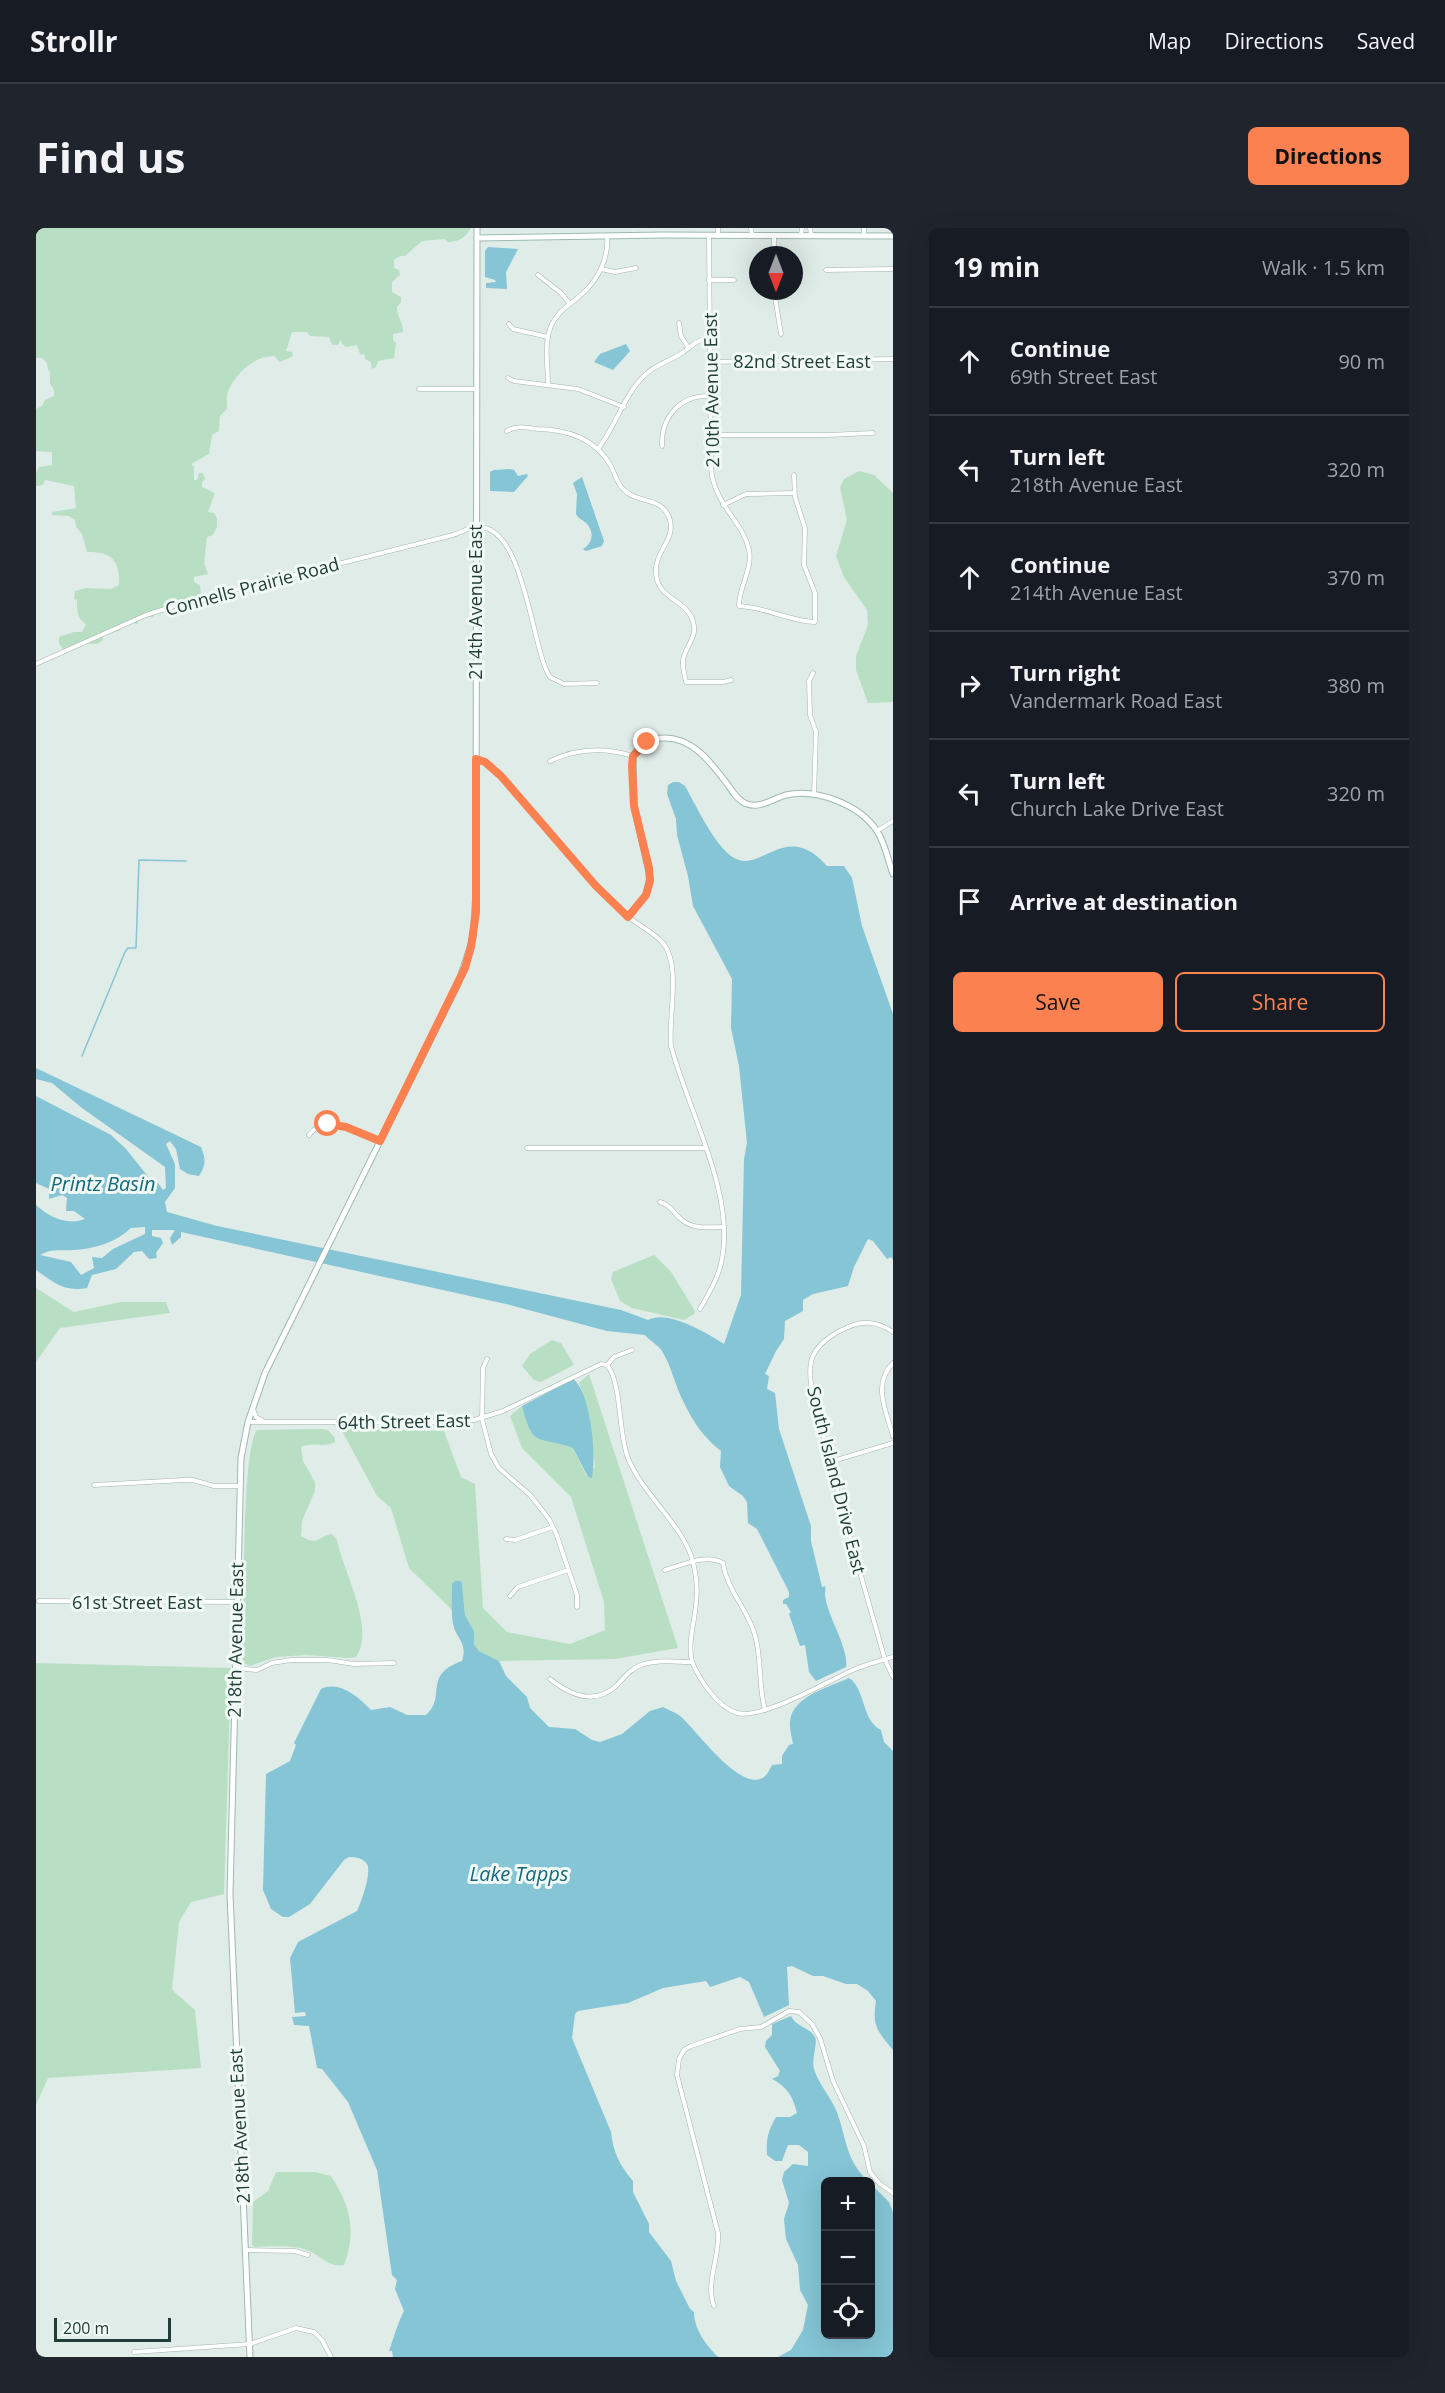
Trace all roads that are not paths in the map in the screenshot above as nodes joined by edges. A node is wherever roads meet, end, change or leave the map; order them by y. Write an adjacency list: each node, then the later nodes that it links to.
1 (477, 228): 17 (street, 214th Avenue East)
2 (718, 228): 15 (street)
3 (752, 228): 9 (street)
4 (802, 228): 11 (street)
5 (810, 228): 12 (street)
6 (864, 228): 13 (street)
7 (663, 231): 8 (street); 14 (street)
8 (709, 235): 15 (street); 24 (street, 210th Avenue East)
9 (752, 235): 10 (street); 15 (street)
10 (774, 235): 11 (street); 18 (street)
11 (801, 235): 12 (street)
12 (811, 235): 13 (street)
13 (864, 235): 16 (street)
14 (607, 236): 17 (street); 20 (street)
15 (718, 236)
16 (893, 236)
17 (477, 238): 39 (street, 214th Avenue East)
18 (774, 246)
19 (636, 268): 20 (street)
20 (601, 269): 27 (street)
21 (893, 269): 22 (street)
22 (826, 270)
23 (538, 275): 27 (street)
24 (709, 280): 25 (street); 32 (street, 210th Avenue East)
25 (734, 280)
26 (775, 300): 30 (street)
27 (570, 304): 31 (street)
28 (679, 323): 33 (street)
29 (509, 324): 31 (street)
30 (781, 334)
31 (548, 337): 37 (street)
32 (710, 338): 33 (street); 35 (street, 210th Avenue East)
33 (688, 347): 41 (street)
34 (893, 359): 35 (street, 82nd Street East)
35 (710, 362): 40 (street, 210th Avenue East)
36 (508, 378): 37 (street)
37 (548, 384): 41 (street)
38 (419, 389): 39 (street)
39 (476, 389): 50 (street, 214th Avenue East)
40 (710, 396): 44 (street, 210th Avenue East); 45 (street)
41 (624, 407): 46 (street)
42 (507, 431): 46 (street)
43 (873, 433): 44 (street)
44 (711, 435): 49 (street, 210th Avenue East)
45 (662, 446)
46 (598, 449): 53 (street)
47 (794, 476): 48 (street)
48 (794, 493): 49 (street); 49 (street, 210th Avenue East)
49 (723, 505)
50 (475, 527): 51 (street, Connells Prairie Road); 54 (street); 56 (street, 214th Avenue East)
51 (36, 664)
52 (813, 673): 58 (street)
53 (731, 680)
54 (597, 683)
55 (633, 756): 57 (street); 58 (street); 62 (street)
56 (476, 759): 62 (street); 63 (street, 214th Avenue East)
57 (550, 761)
58 (814, 795): 60 (street)
59 (893, 821): 60 (street)
60 (877, 831): 61 (street)
61 (893, 874)
62 (628, 917): 67 (street)
63 (463, 974): 65 (street, 218th Avenue East)
64 (309, 1135): 65 (street)
65 (380, 1141): 76 (street, 218th Avenue East)
66 (527, 1148): 67 (street)
67 (705, 1148): 69 (street)
68 (660, 1202): 69 (street)
69 (724, 1227): 70 (street)
70 (700, 1309)
71 (893, 1332): 82 (street, South Island Drive East)
72 (632, 1350): 75 (street, 64th Street East)
73 (487, 1359): 77 (street)
74 (893, 1363): 80 (street)
75 (607, 1365): 77 (street, 64th Street East); 87 (street)
76 (252, 1407): 78 (street, 218th Avenue East); 79 (street)
77 (482, 1419): 79 (street, 64th Street East); 85 (street)
78 (248, 1422): 79 (street, 64th Street East); 84 (street, 218th Avenue East)
79 (267, 1422)
80 (893, 1436)
81 (893, 1443): 82 (street)
82 (830, 1462): 95 (street, South Island Drive East)
83 (94, 1485): 84 (street)
84 (238, 1486): 92 (street, 218th Avenue East)
85 (553, 1527): 86 (street); 88 (street)
86 (506, 1539)
87 (693, 1561): 89 (street); 96 (street); 101 (street)
88 (568, 1570): 90 (street); 93 (street)
89 (665, 1570)
90 (510, 1596)
91 (39, 1601): 92 (street, 61st Street East)
92 (236, 1602): 98 (street, 218th Avenue East)
93 (577, 1607)
94 (893, 1657): 95 (street)
95 (885, 1660): 99 (street, South Island Drive East); 101 (street)
96 (692, 1662): 100 (street); 101 (street)
97 (394, 1664): 98 (street)
98 (234, 1668): 103 (street, 218th Avenue East)
99 (893, 1677)
100 (550, 1679)
101 (765, 1710)
102 (893, 2193): 105 (street)
103 (245, 2250): 104 (street); 106 (street, 218th Avenue East)
104 (308, 2255)
105 (714, 2306)
106 (250, 2344): 107 (street); 108 (street, 218th Avenue East); 109 (street)
107 (134, 2352)
108 (250, 2357)
109 (331, 2357)

